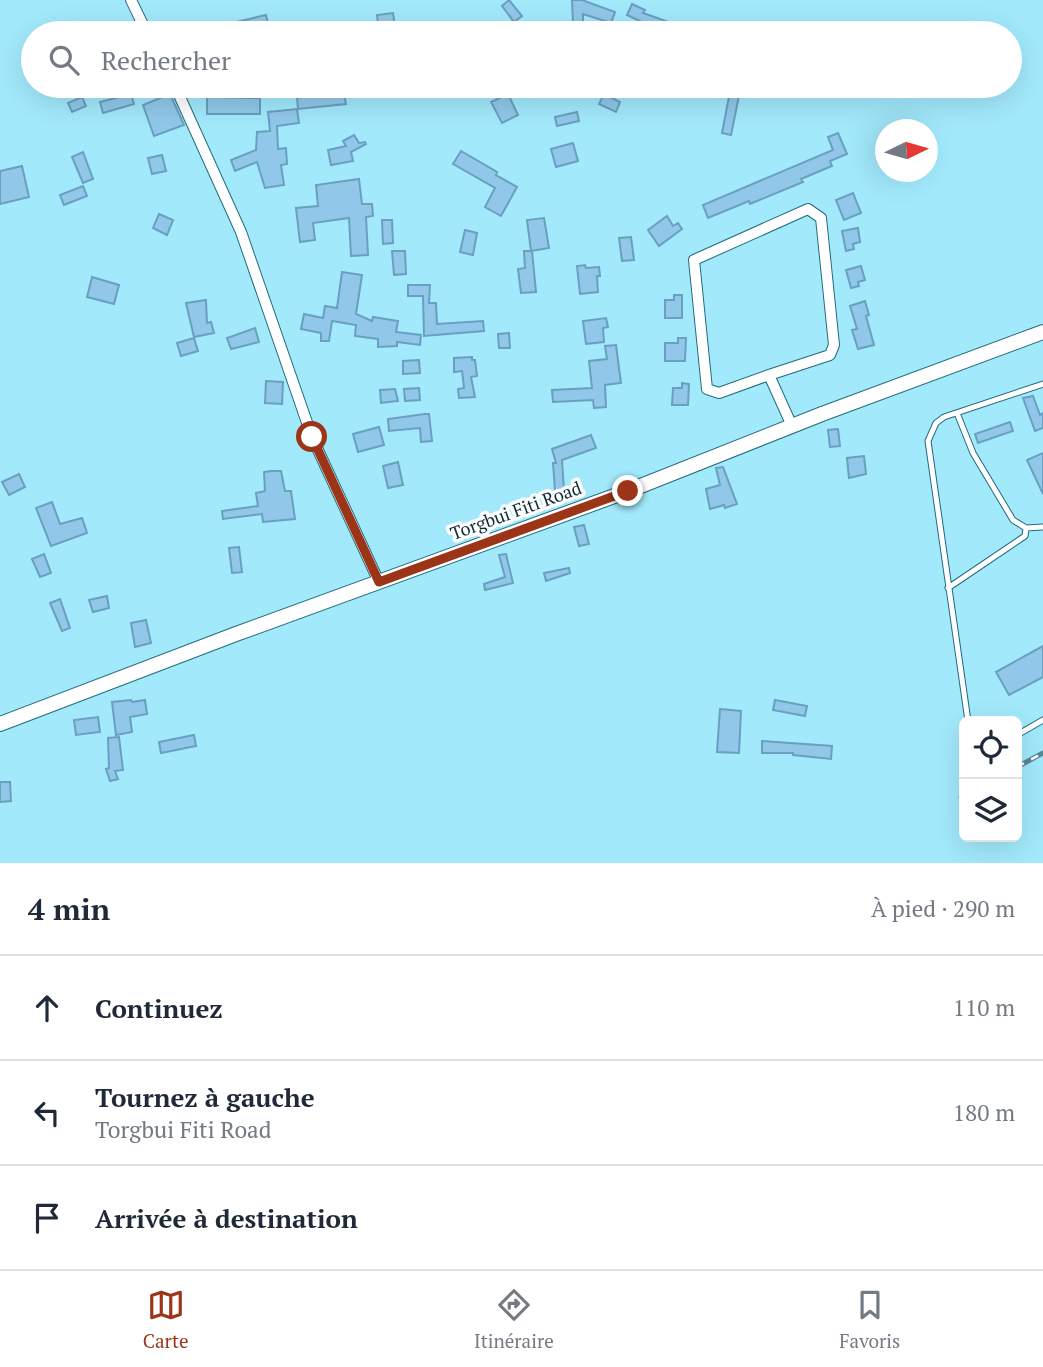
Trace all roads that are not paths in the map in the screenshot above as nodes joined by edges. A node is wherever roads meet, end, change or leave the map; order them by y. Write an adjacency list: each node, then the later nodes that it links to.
1 (131, 0): 2 (street)
2 (141, 21)
3 (181, 98): 11 (street)
4 (1043, 332): 8 (street, Torgbui Fiti Road)
5 (769, 375): 5 (street); 8 (street)
6 (1043, 384): 7 (lane)
7 (957, 413): 10 (lane); 12 (lane)
8 (792, 426): 11 (street, Torgbui Fiti Road)
9 (1043, 527): 10 (lane)
10 (1026, 528): 12 (lane)
11 (379, 582): 15 (street, Torgbui Fiti Road)
12 (948, 588): 13 (lane)
13 (967, 716)
14 (1043, 720): 16 (lane)
15 (0, 724)
16 (1022, 731)

